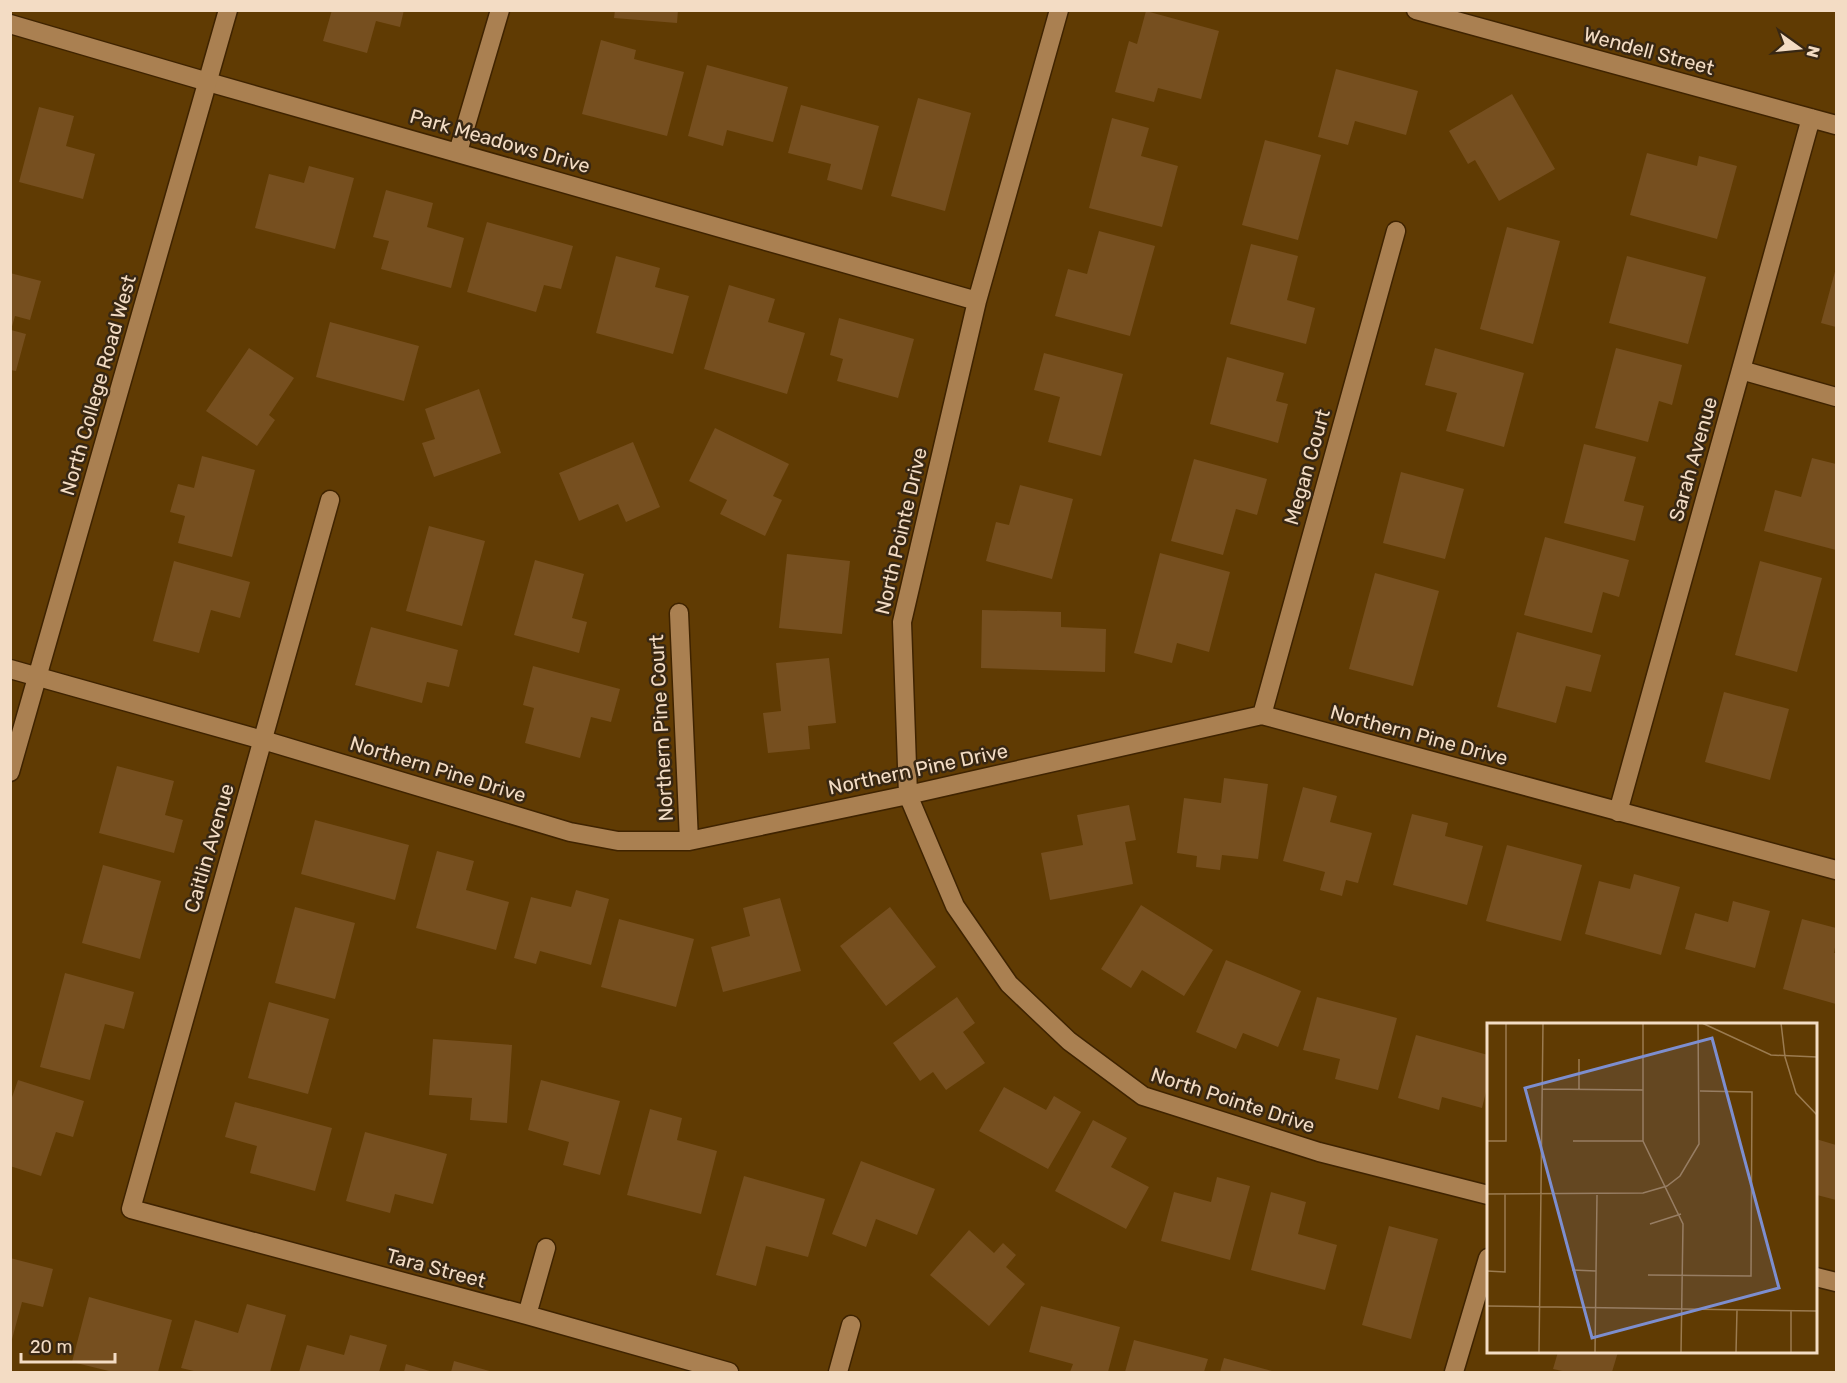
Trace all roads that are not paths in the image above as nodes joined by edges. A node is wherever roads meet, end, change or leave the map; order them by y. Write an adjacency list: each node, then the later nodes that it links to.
1 (228, 10): 6 (street, North College Road West)
2 (500, 10): 9 (street)
3 (1059, 10): 11 (street, North Pointe Drive)
4 (1416, 10): 7 (street, Wendell Street)
5 (10, 24): 6 (street, Park Meadows Drive)
6 (208, 82): 9 (street, Park Meadows Drive); 17 (street, North College Road West)
7 (1811, 118): 8 (street, Wendell Street); 12 (street, Sarah Avenue)
8 (1836, 125)
9 (458, 152): 11 (street, Park Meadows Drive)
10 (1396, 231): 18 (street, Megan Court)
11 (977, 301): 21 (street, North Pointe Drive)
12 (1741, 370): 13 (street); 22 (street, Sarah Avenue)
13 (1836, 397)
14 (330, 500): 19 (street, Caitlin Avenue)
15 (679, 613): 23 (street, Northern Pine Court)
16 (10, 669): 17 (street, Northern Pine Drive)
17 (39, 677): 19 (street, Northern Pine Drive); 20 (street, North College Road West)
18 (1262, 715): 21 (street, Northern Pine Drive); 22 (street, Northern Pine Drive)
19 (263, 740): 23 (street, Northern Pine Drive); 26 (street, Caitlin Avenue)
20 (10, 772)
21 (908, 795): 23 (street, Northern Pine Drive); 25 (street, North Pointe Drive)
22 (1618, 812): 24 (street, Northern Pine Drive)
23 (689, 841)
24 (1836, 870)
25 (1487, 1195)
26 (131, 1209): 31 (street, Tara Street)
27 (546, 1248): 31 (street)
28 (1487, 1261): 35 (street)
29 (1817, 1277): 30 (street)
30 (1836, 1282)
31 (527, 1315): 33 (street, Tara Street)
32 (851, 1325): 34 (street)
33 (729, 1372)
34 (838, 1372)
35 (1454, 1372)

